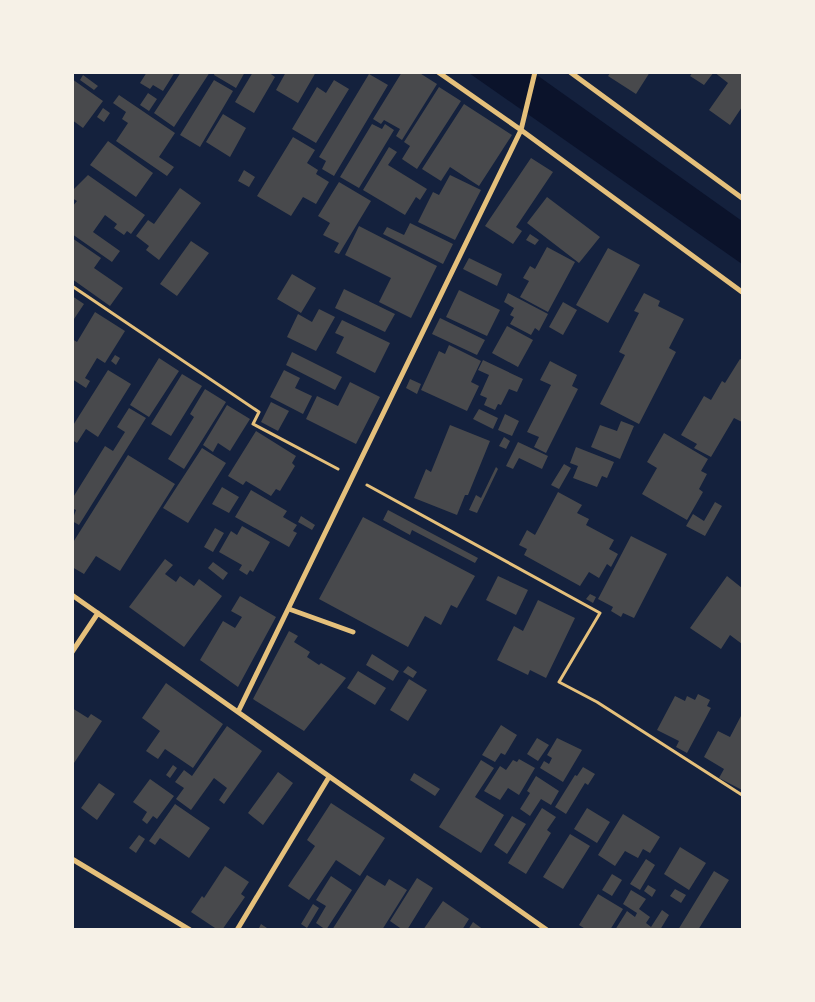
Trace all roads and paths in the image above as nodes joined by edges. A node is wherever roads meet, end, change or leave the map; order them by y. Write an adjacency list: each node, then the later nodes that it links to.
1 (438, 72): 4 (street)
2 (535, 72): 4 (street)
3 (570, 72): 5 (street)
4 (521, 130): 7 (street); 8 (street)
5 (742, 198)
6 (72, 286): 8 (path)
7 (742, 292)
8 (353, 477): 10 (street); 16 (path)
9 (72, 596): 11 (street)
10 (289, 609): 12 (street); 14 (street)
11 (98, 613): 13 (street); 14 (street)
12 (353, 632)
13 (72, 652)
14 (238, 712): 15 (street)
15 (329, 777): 19 (street); 20 (street)
16 (742, 796)
17 (72, 859): 18 (street)
18 (190, 930)
19 (236, 930)
20 (546, 930)

